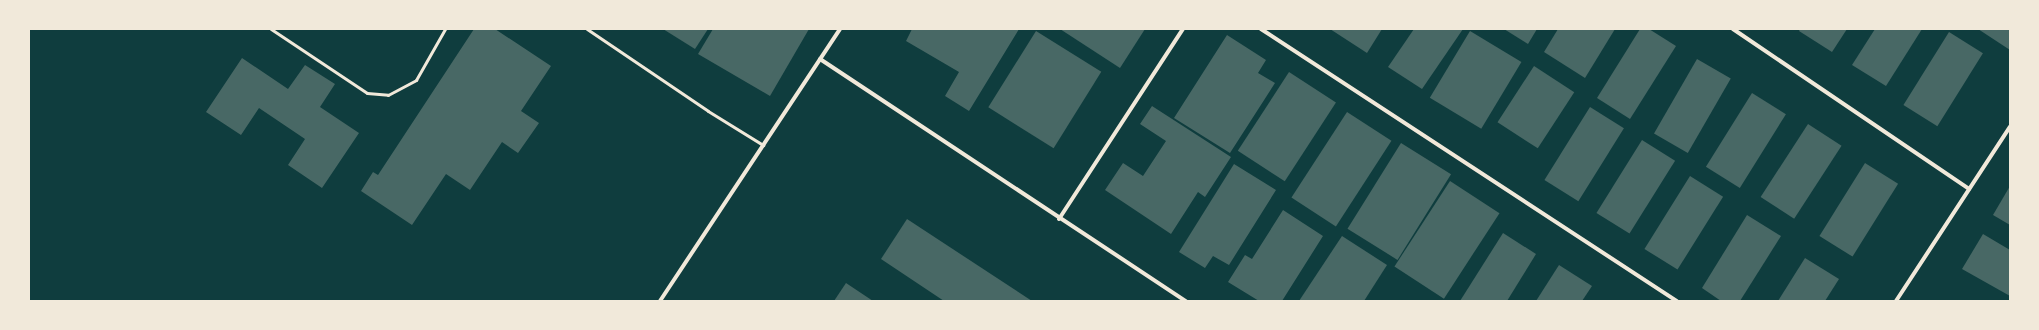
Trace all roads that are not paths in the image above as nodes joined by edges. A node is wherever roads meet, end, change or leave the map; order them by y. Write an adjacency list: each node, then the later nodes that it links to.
1 (271, 29): 2 (lane)
2 (445, 29)
3 (586, 29): 10 (lane)
4 (840, 29): 8 (street)
5 (1183, 29): 12 (street)
6 (1261, 29): 15 (street)
7 (1732, 29): 11 (street)
8 (820, 59): 10 (street); 12 (street)
9 (2010, 127): 11 (street)
10 (763, 145): 13 (street)
11 (1969, 189): 16 (street)
12 (1059, 218): 14 (street)
13 (660, 301)
14 (1186, 301)
15 (1677, 301)
16 (1896, 301)

